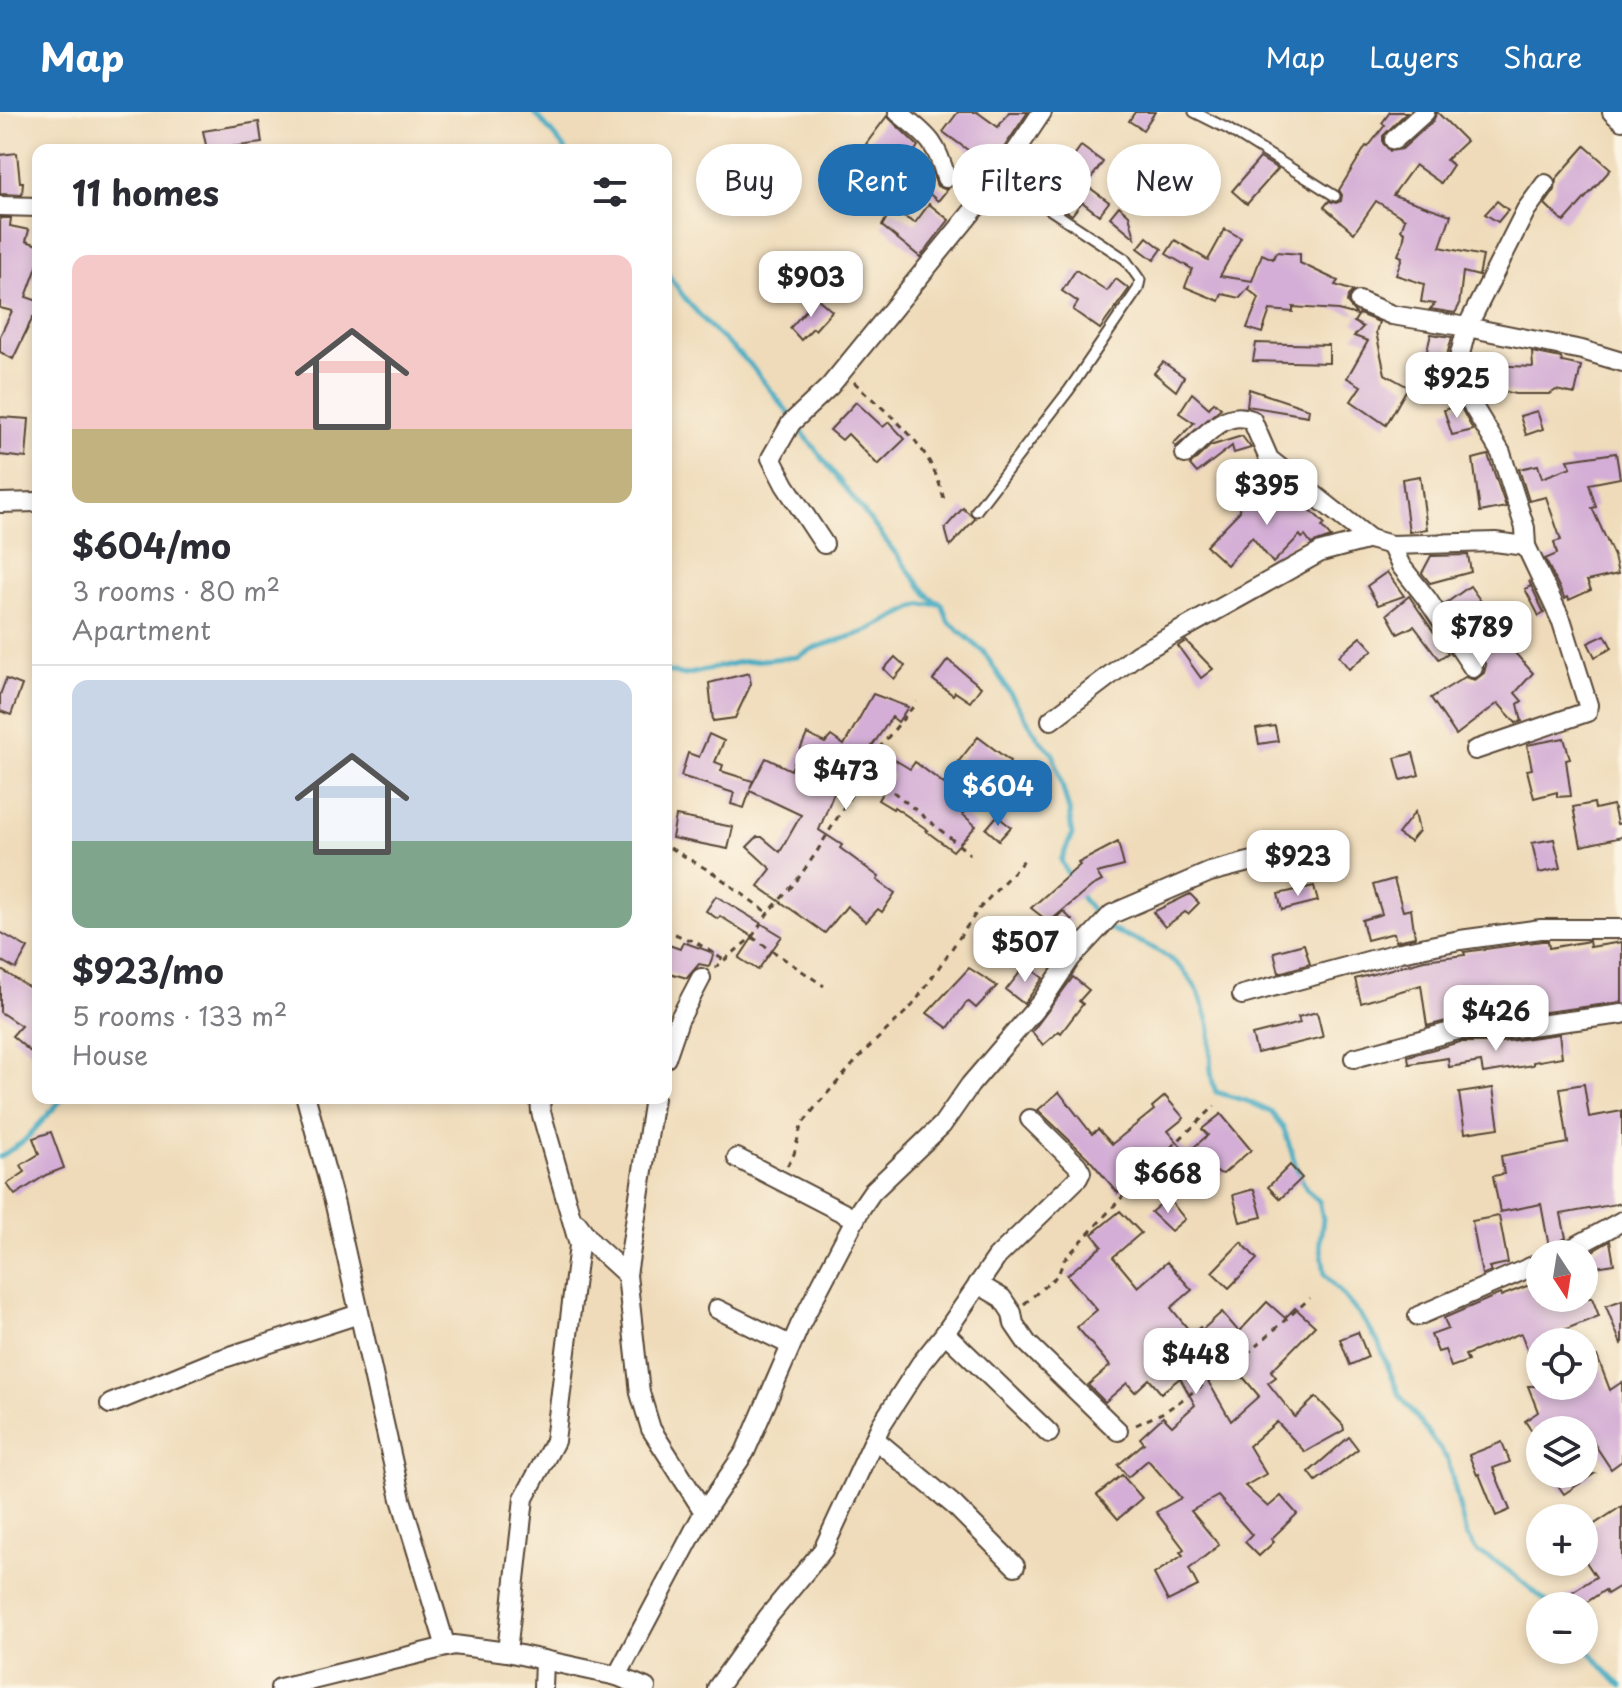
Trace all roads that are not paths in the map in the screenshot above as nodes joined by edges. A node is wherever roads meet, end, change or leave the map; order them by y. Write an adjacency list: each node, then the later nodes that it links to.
1 (898, 112): 9 (street)
2 (1042, 112): 8 (street)
3 (1194, 112): 11 (lane)
4 (1425, 112): 7 (street)
5 (1612, 112): 6 (street)
6 (1622, 121)
7 (1394, 140)
8 (1021, 144)
9 (946, 178)
10 (1545, 184): 17 (street)
11 (1335, 196)
12 (0, 206): 13 (street)
13 (32, 207)
14 (968, 216): 24 (street)
15 (1060, 216): 22 (lane)
16 (1359, 301): 17 (street)
17 (1467, 327): 18 (street); 26 (street)
18 (1622, 362)
19 (1185, 454): 23 (street)
20 (32, 502): 21 (street)
21 (0, 503)
22 (976, 511)
23 (1370, 539): 25 (street); 28 (street)
24 (824, 544)
25 (1391, 545): 26 (street); 27 (street)
26 (1526, 546): 29 (street)
27 (1473, 668)
28 (1051, 720)
29 (1475, 750)
30 (1296, 856): 43 (street)
31 (1622, 929): 33 (street)
32 (701, 978): 35 (street)
33 (1242, 995)
34 (1622, 1014): 36 (street)
35 (672, 1040)
36 (1354, 1058)
37 (308, 1104): 50 (street)
38 (540, 1104): 42 (street)
39 (653, 1104): 47 (street)
40 (1030, 1119): 48 (street)
41 (737, 1158): 43 (street)
42 (570, 1214): 47 (street); 61 (street)
43 (855, 1219): 53 (street)
44 (1622, 1221): 45 (street)
45 (1587, 1240)
46 (1526, 1269): 51 (street)
47 (627, 1275): 58 (street)
48 (978, 1284): 52 (street); 55 (street)
49 (717, 1309): 53 (street)
50 (359, 1314): 54 (street); 60 (street)
51 (1418, 1316)
52 (945, 1333): 56 (street); 57 (street)
53 (790, 1345): 58 (street)
54 (110, 1404)
55 (1118, 1431)
56 (1049, 1433)
57 (876, 1440): 59 (street); 67 (street)
58 (704, 1512): 63 (street)
59 (1015, 1566)
60 (446, 1647): 61 (street); 64 (street)
61 (507, 1652): 62 (street)
62 (544, 1660): 63 (street); 65 (street)
63 (617, 1676): 66 (street)
64 (280, 1688)
65 (543, 1688)
66 (646, 1688)
67 (717, 1688)

